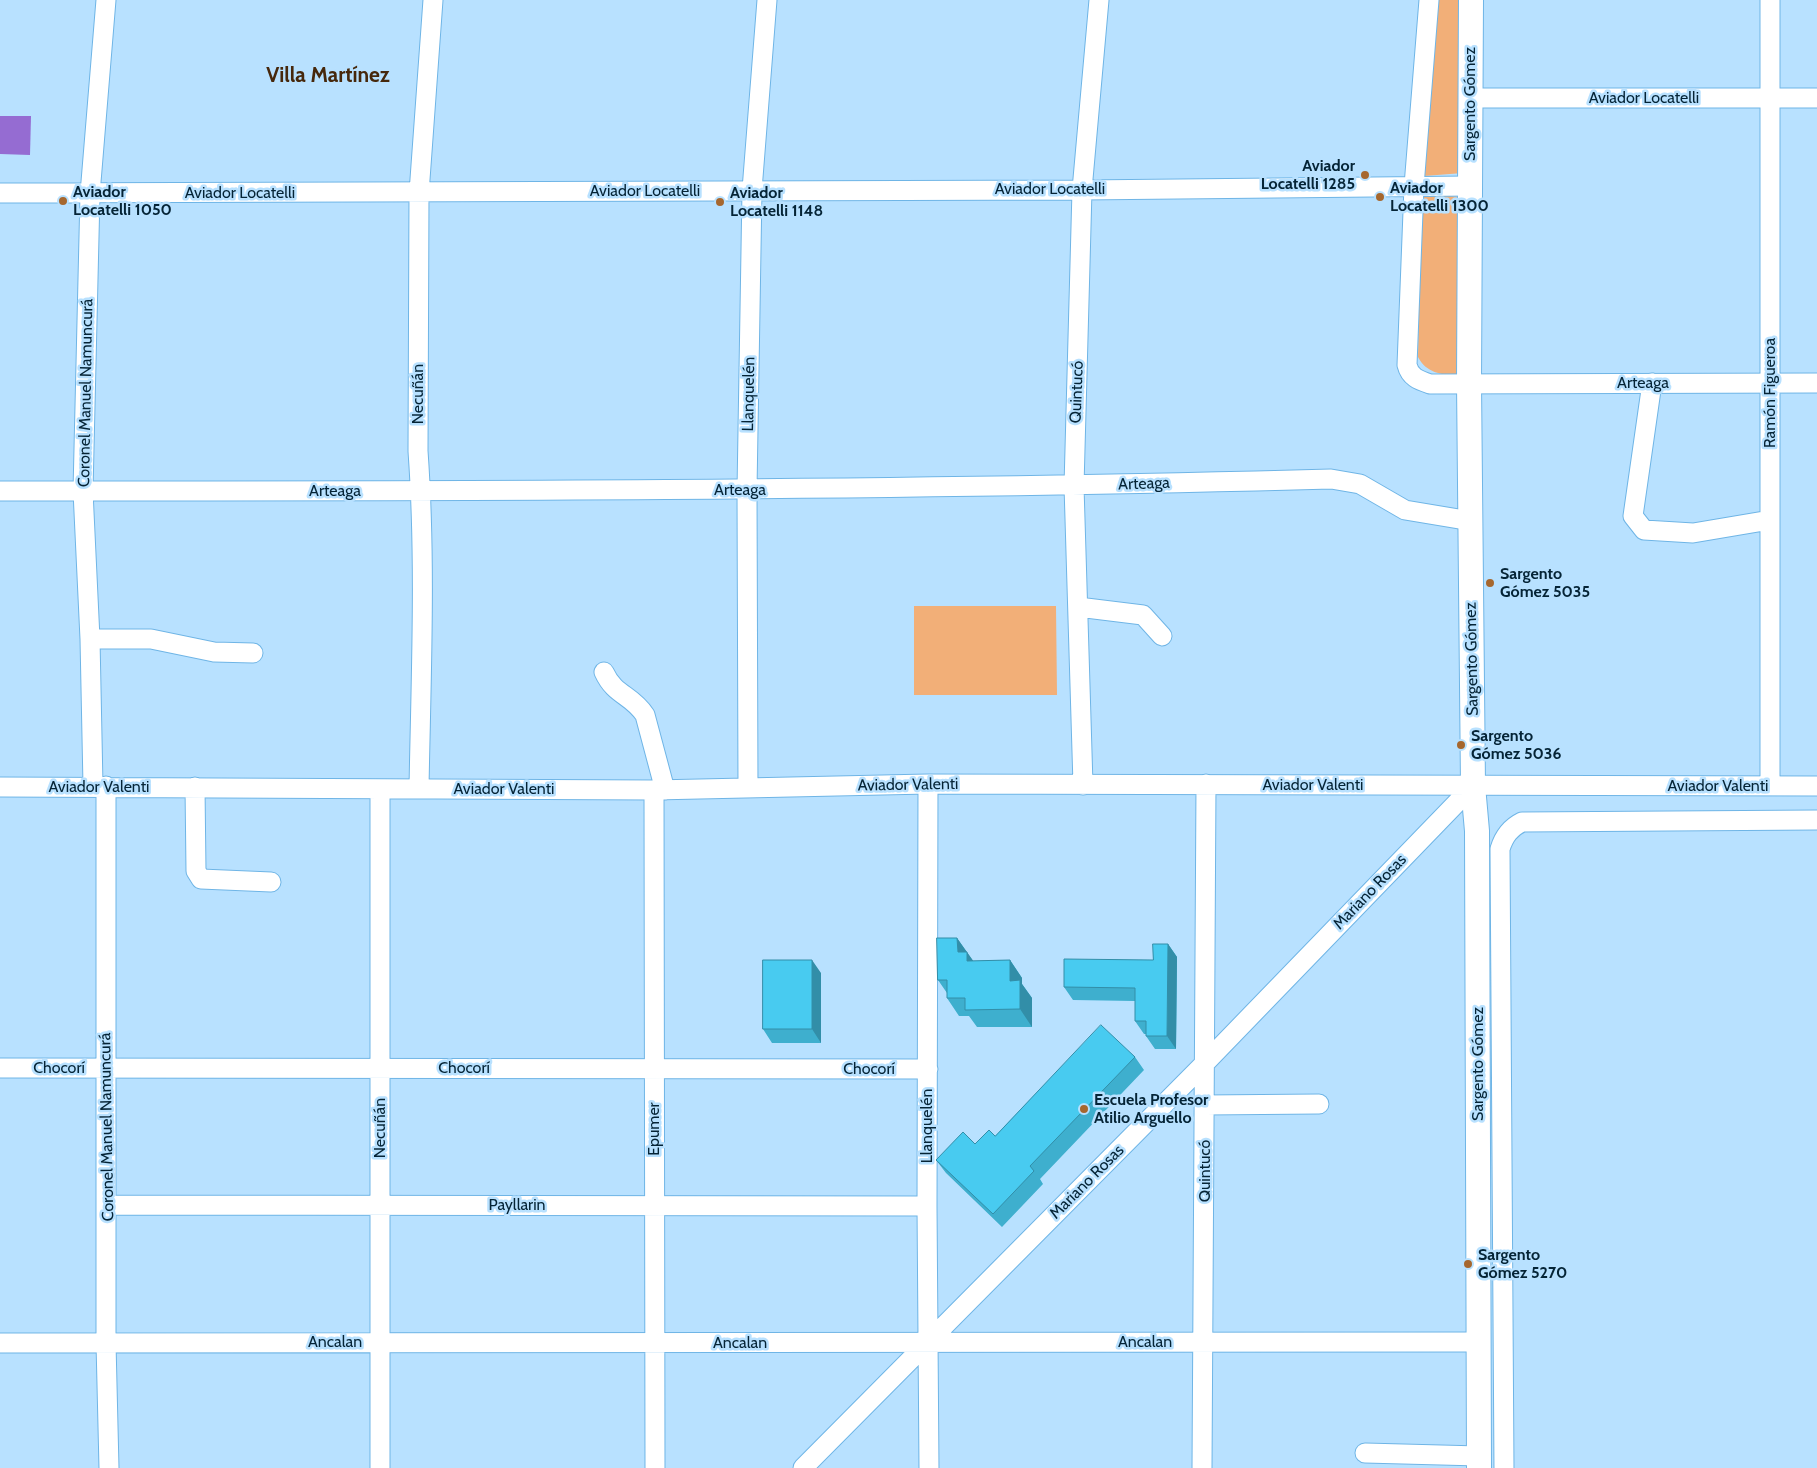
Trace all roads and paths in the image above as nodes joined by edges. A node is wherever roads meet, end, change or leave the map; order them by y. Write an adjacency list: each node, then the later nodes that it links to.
1 (106, 0): 17 (street, Coronel Manuel Namuncurá)
2 (433, 0): 16 (street, Necuñán)
3 (768, 0): 13 (street, Llanquelén)
4 (1099, 0): 14 (street, Quintucó)
5 (1429, 0): 11 (street, Arteaga)
6 (1471, 0): 8 (main road, Sargento Gómez)
7 (1770, 0): 9 (street, Ramón Figueroa)
8 (1470, 98): 9 (street, Aviador Locatelli); 12 (main road, Sargento Gómez)
9 (1770, 98): 10 (street, Aviador Locatelli); 20 (street, Ramón Figueroa)
10 (1817, 98)
11 (1414, 186): 12 (street, Aviador Locatelli); 14 (street, Aviador Locatelli); 18 (street, Arteaga)
12 (1470, 186): 18 (main road, Sargento Gómez)
13 (752, 190): 14 (street, Aviador Locatelli); 16 (street, Aviador Locatelli); 23 (street, Llanquelén)
14 (1082, 190): 22 (street, Quintucó)
15 (0, 192): 17 (street, Aviador Locatelli)
16 (419, 193): 17 (street, Aviador Locatelli); 26 (street, Necuñán)
17 (90, 194): 25 (street, Coronel Manuel Namuncurá)
18 (1470, 383): 19 (street, Arteaga); 28 (main road, Sargento Gómez)
19 (1652, 383): 20 (street, Arteaga); 27 (street)
20 (1770, 383): 21 (street, Arteaga); 27 (street, Ramón Figueroa)
21 (1817, 383)
22 (1074, 486): 23 (street, Arteaga); 28 (street, Arteaga); 29 (street, Quintucó)
23 (747, 490): 26 (street, Arteaga); 44 (street, Llanquelén)
24 (0, 491): 25 (street, Arteaga)
25 (83, 491): 26 (street, Arteaga); 31 (street, Coronel Manuel Namuncurá)
26 (421, 491): 43 (street, Necuñán)
27 (1770, 520): 39 (street, Ramón Figueroa)
28 (1470, 521): 38 (main road, Sargento Gómez)
29 (1078, 607): 30 (street); 36 (street, Quintucó)
30 (1162, 636)
31 (90, 639): 32 (street); 37 (street, Coronel Manuel Namuncurá)
32 (253, 653)
33 (604, 672): 46 (street, Epumer)
34 (928, 784): 36 (street, Aviador Valenti); 44 (street, Aviador Valenti); 53 (street, Llanquelén)
35 (1206, 784): 36 (street, Aviador Valenti); 38 (street, Aviador Valenti); 49 (street, Quintucó)
36 (1083, 785)
37 (100, 786): 41 (street, Aviador Valenti); 42 (street, Aviador Valenti); 51 (street, Coronel Manuel Namuncurá)
38 (1473, 786): 39 (street, Aviador Valenti); 49 (street, Mariano Rosas); 64 (main road, Sargento Gómez)
39 (1770, 786): 40 (street, Aviador Valenti)
40 (1817, 786)
41 (0, 787)
42 (195, 787): 45 (street, Aviador Valenti); 48 (street)
43 (419, 788): 45 (street, Aviador Valenti); 46 (street, Aviador Valenti)
44 (748, 788): 46 (street, Aviador Valenti)
45 (380, 789): 52 (street, Necuñán)
46 (659, 790): 54 (street, Epumer)
47 (1817, 820): 76 (street)
48 (271, 882)
49 (1205, 1063): 56 (street, Quintucó); 67 (street, Mariano Rosas)
50 (0, 1068): 51 (street, Chocorí)
51 (106, 1068): 52 (street, Chocorí); 57 (street, Coronel Manuel Namuncurá)
52 (380, 1068): 54 (street, Chocorí); 59 (street, Necuñán)
53 (928, 1069): 54 (street, Chocorí); 60 (street, Llanquelén)
54 (654, 1070): 58 (street, Epumer)
55 (1319, 1104): 56 (street)
56 (1205, 1105): 61 (street, Quintucó)
57 (108, 1204): 59 (street, Payllarin); 62 (street, Coronel Manuel Namuncurá)
58 (654, 1204): 59 (street, Payllarin); 60 (street, Payllarin); 66 (street, Epumer)
59 (381, 1205): 63 (street, Necuñán)
60 (927, 1206): 67 (street, Llanquelén)
61 (1204, 1341): 64 (street, Ancalan); 67 (street, Ancalan); 75 (street, Quintucó)
62 (106, 1342): 63 (street, Ancalan); 65 (street, Ancalan); 70 (street, Coronel Manuel Namuncurá)
63 (380, 1342): 66 (street, Ancalan); 71 (street, Necuñán)
64 (1479, 1342): 69 (main road, Sargento Gómez)
65 (0, 1343)
66 (656, 1343): 67 (street, Ancalan); 72 (street, Epumer)
67 (928, 1344): 73 (street, Mariano Rosas); 74 (street, Llanquelén)
68 (1365, 1454): 69 (street)
69 (1479, 1462)
70 (109, 1468)
71 (380, 1468)
72 (655, 1468)
73 (803, 1468)
74 (929, 1468)
75 (1202, 1468)
76 (1504, 1468)

